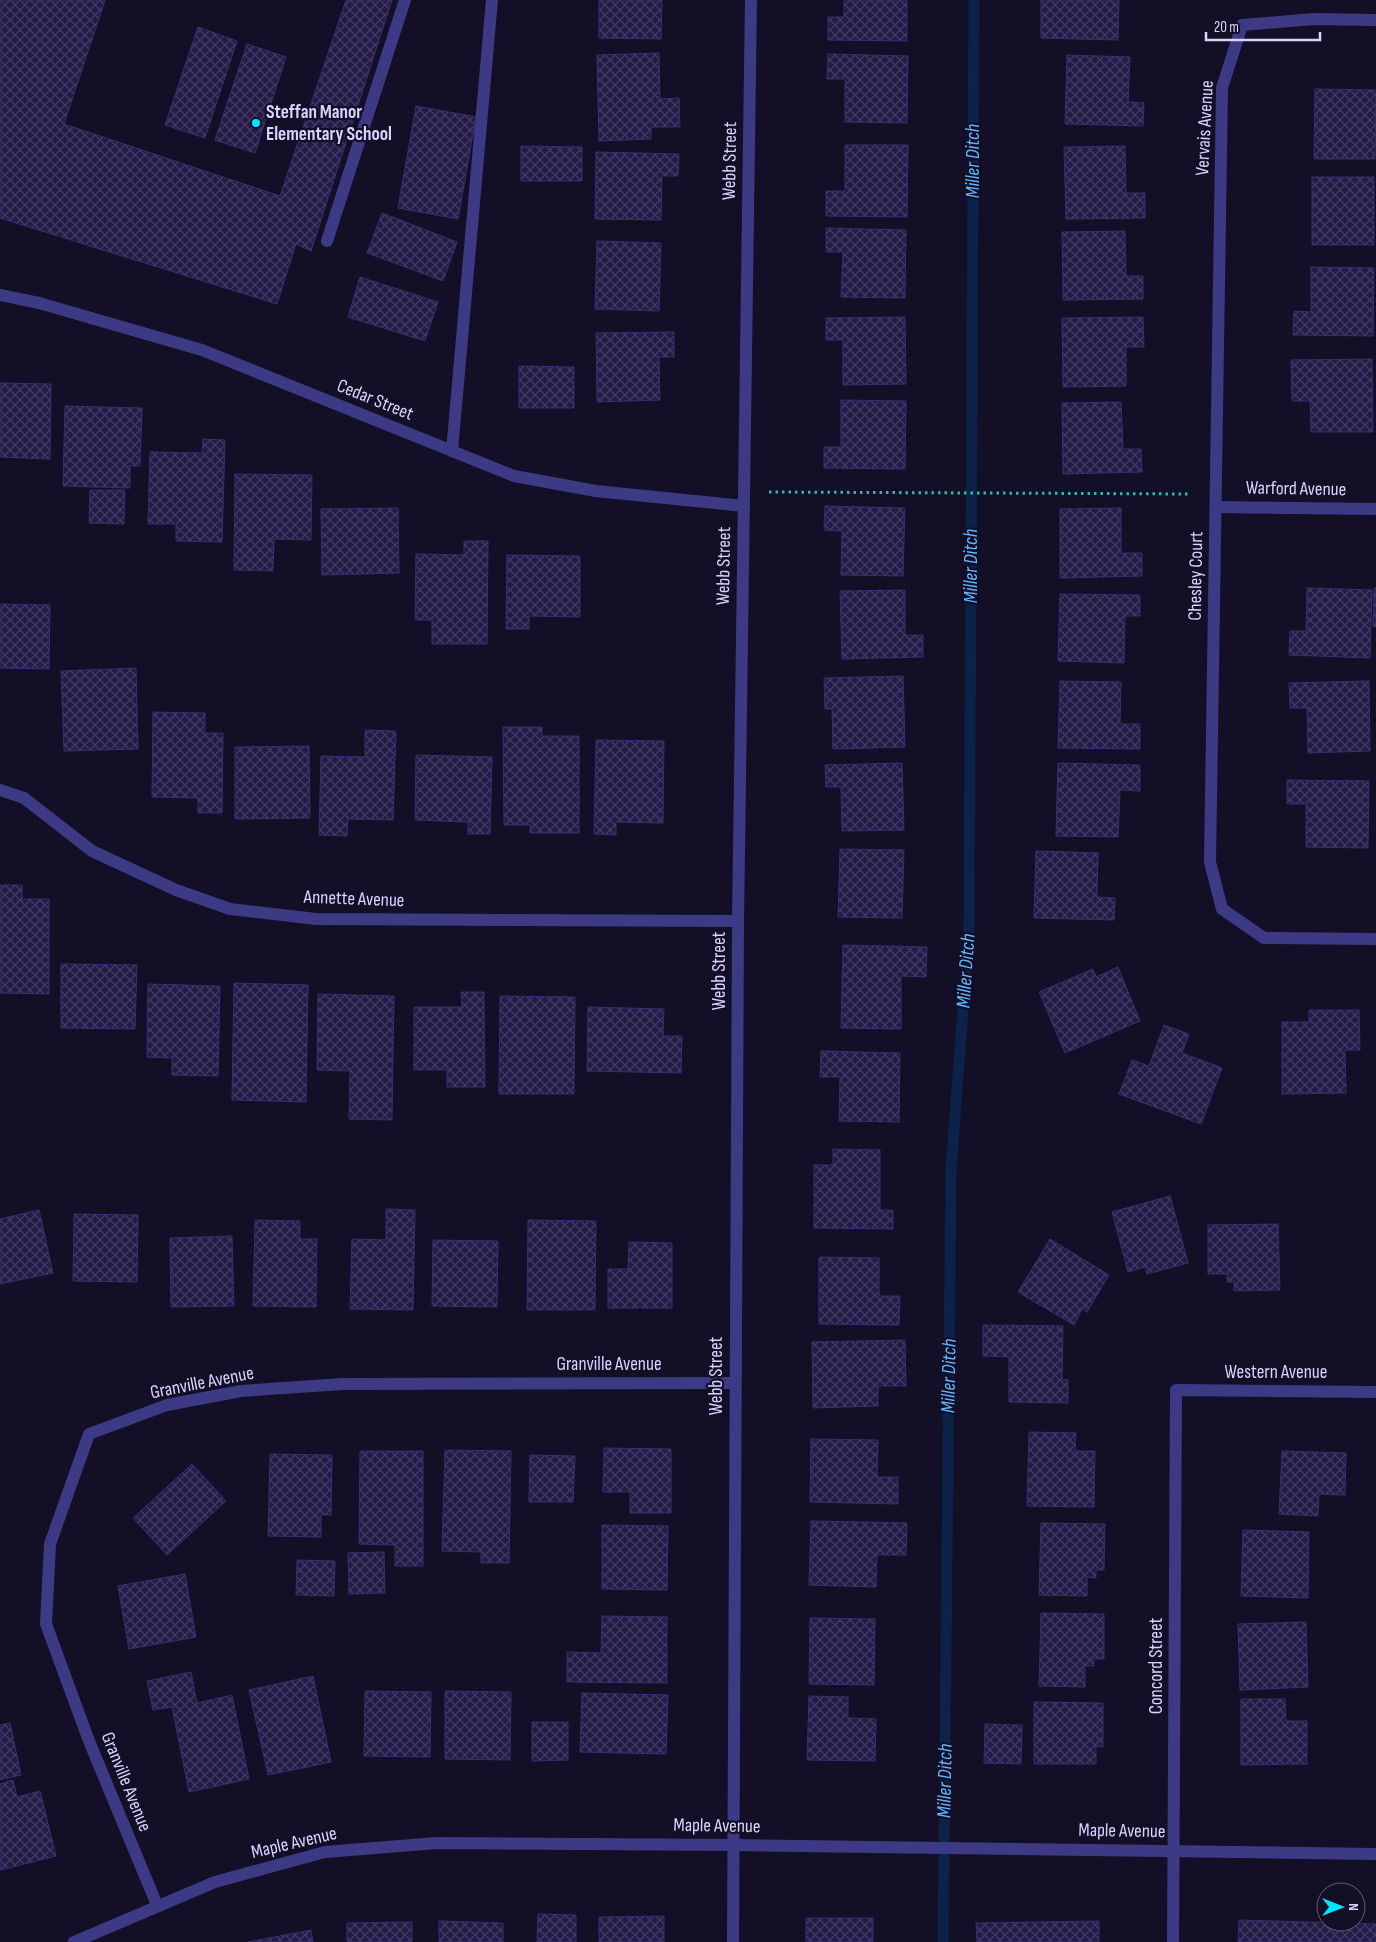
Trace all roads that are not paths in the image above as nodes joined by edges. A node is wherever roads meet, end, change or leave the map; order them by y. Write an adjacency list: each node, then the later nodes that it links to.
1 (405, 0): 6 (street)
2 (492, 0): 8 (street)
3 (751, 0): 10 (street, Webb Street)
4 (1376, 20): 5 (street, Vervais Avenue)
5 (1220, 190): 9 (street, Chesley Court)
6 (327, 241)
7 (0, 295): 8 (street, Cedar Street)
8 (452, 450): 10 (street, Cedar Street)
9 (1216, 500): 11 (street, Warford Avenue); 14 (street, Chesley Court)
10 (744, 506): 13 (street, Webb Street)
11 (1376, 509)
12 (0, 790): 13 (street, Annette Avenue)
13 (738, 921): 15 (street, Webb Street)
14 (1376, 939)
15 (735, 1383): 18 (street, Webb Street); 21 (street, Granville Avenue)
16 (1176, 1390): 17 (street, Western Avenue); 19 (street, Concord Street)
17 (1376, 1392)
18 (733, 1845): 19 (street, Maple Avenue); 21 (street, Maple Avenue); 23 (street, Webb Street)
19 (1173, 1851): 20 (street, Maple Avenue); 24 (street, Concord Street)
20 (1376, 1854)
21 (157, 1906): 22 (street, Maple Avenue)
22 (74, 1942)
23 (733, 1942)
24 (1173, 1942)

